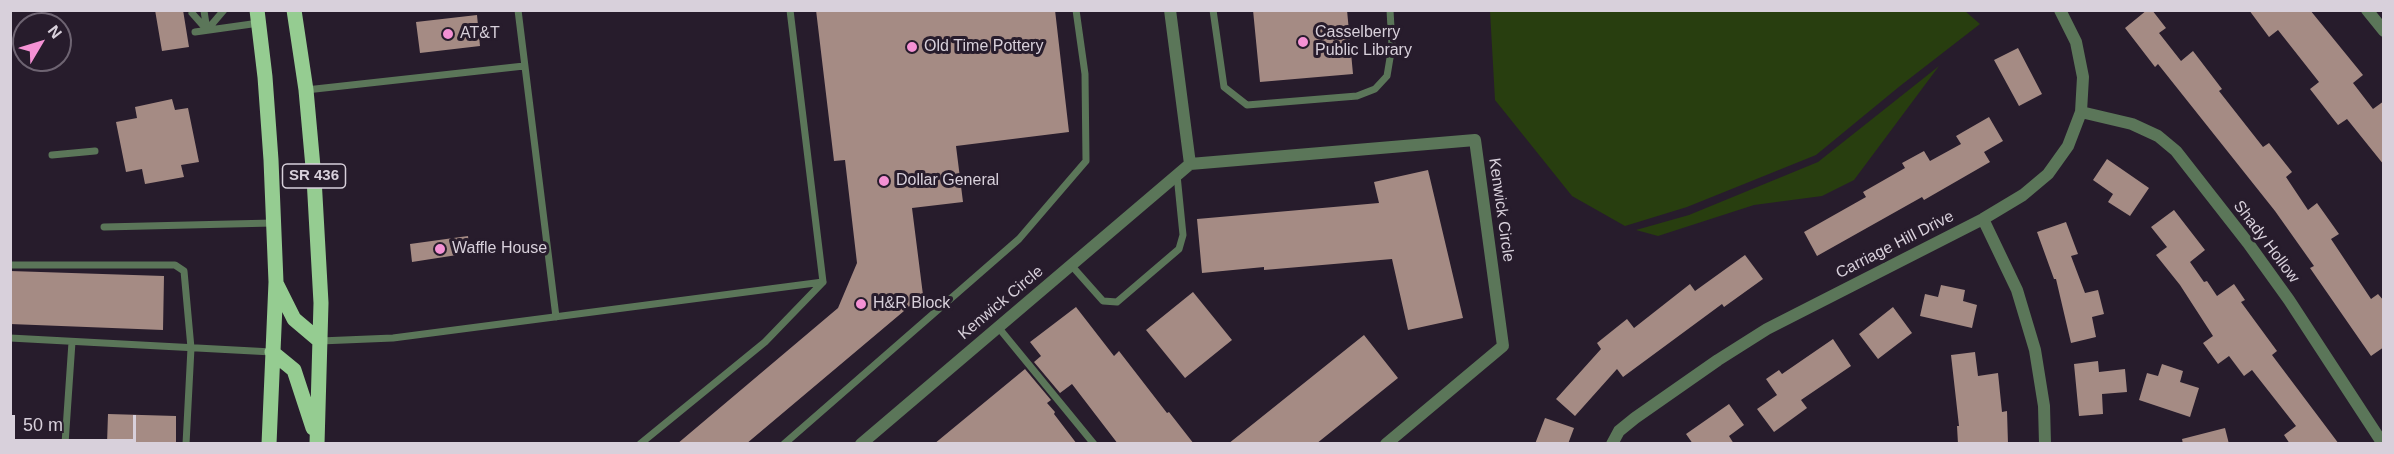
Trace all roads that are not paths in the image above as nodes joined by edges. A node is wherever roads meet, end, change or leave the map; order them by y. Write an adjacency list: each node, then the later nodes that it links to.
1 (224, 10): 14 (lane)
2 (294, 10): 18 (main road, SR 436)
3 (518, 10): 17 (lane)
4 (790, 10): 30 (lane)
5 (1076, 10): 43 (lane)
6 (1170, 10): 22 (street)
7 (1213, 10): 8 (lane)
8 (1390, 10)
9 (2060, 10): 19 (street, Carriage Hill Drive)
10 (2367, 10): 15 (street)
11 (204, 11): 14 (lane)
12 (192, 13): 14 (lane)
13 (258, 17): 14 (lane); 25 (main road, SR 436)
14 (207, 30): 16 (lane)
15 (2384, 31)
16 (195, 32)
17 (524, 66): 18 (lane); 31 (lane)
18 (306, 90): 35 (main road, SR 436)
19 (2081, 112): 24 (street, Carriage Hill Drive); 49 (street, Shady Hollow)
20 (95, 151): 21 (lane)
21 (52, 155)
22 (1190, 164): 23 (street, Kenwick Circle); 46 (street, Kenwick Circle)
23 (1177, 175): 27 (street, Kenwick Circle); 27 (lane)
24 (1983, 219): 47 (street, Carriage Hill Drive); 48 (street)
25 (274, 223): 26 (lane); 29 (main road, SR 436)
26 (104, 226)
27 (1071, 264): 32 (street, Kenwick Circle)
28 (10, 266): 36 (lane)
29 (276, 282): 35 (main road); 37 (main road, SR 436)
30 (824, 282): 31 (lane); 42 (lane)
31 (556, 317): 35 (lane)
32 (998, 327): 44 (street, Kenwick Circle); 45 (lane)
33 (10, 338): 34 (lane)
34 (72, 342): 36 (lane); 39 (lane)
35 (320, 342): 38 (main road, SR 436)
36 (190, 348): 37 (lane); 40 (lane)
37 (272, 352): 38 (main road); 41 (main road, SR 436)
38 (317, 443)
39 (65, 444)
40 (186, 444)
41 (268, 444)
42 (640, 444)
43 (784, 444)
44 (861, 444)
45 (1094, 444)
46 (1386, 444)
47 (1612, 444)
48 (2044, 444)
49 (2383, 444)

